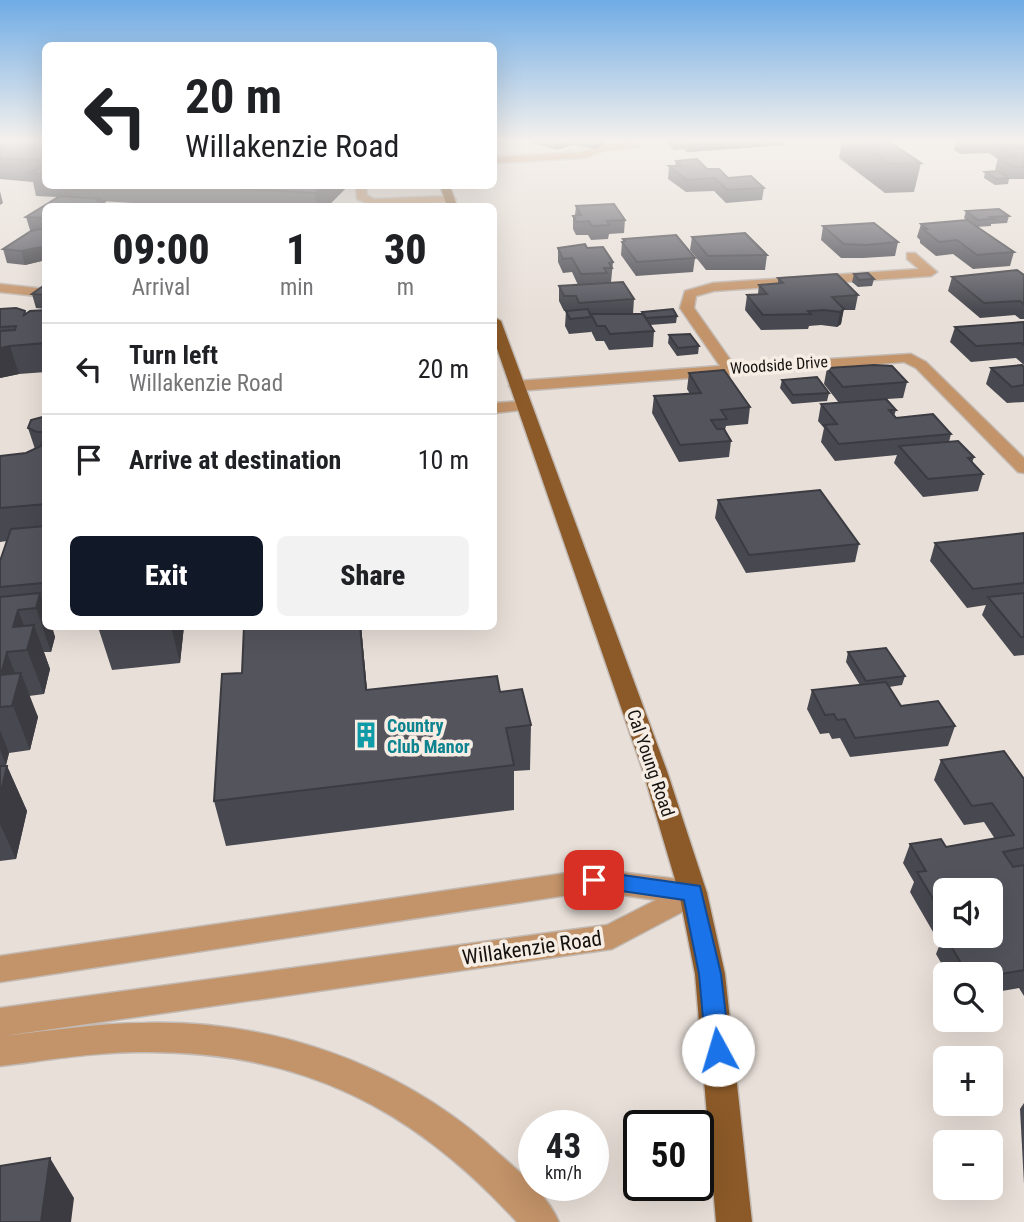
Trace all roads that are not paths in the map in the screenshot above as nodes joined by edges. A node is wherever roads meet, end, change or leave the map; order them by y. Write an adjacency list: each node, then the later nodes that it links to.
1 (363, 198): 2 (street)
2 (451, 203)
3 (911, 256): 4 (street)
4 (931, 272): 5 (street); 9 (street)
5 (943, 282)
6 (0, 288): 7 (street)
7 (42, 293)
8 (497, 333): 10 (main road, Cal Young Road)
9 (729, 369): 10 (street, Woodside Drive); 14 (street, Woodside Drive)
10 (517, 386): 11 (main road, Cal Young Road)
11 (524, 406): 12 (street); 16 (main road, Cal Young Road)
12 (497, 408)
13 (1024, 447): 14 (street)
14 (1005, 449): 15 (street, Woodside Drive)
15 (1024, 468)
16 (693, 893): 17 (street); 18 (street, Willakenzie Road); 21 (main road, Cal Young Road)
17 (0, 969)
18 (0, 1022)
19 (0, 1051): 20 (street)
20 (541, 1222)
21 (734, 1222)

